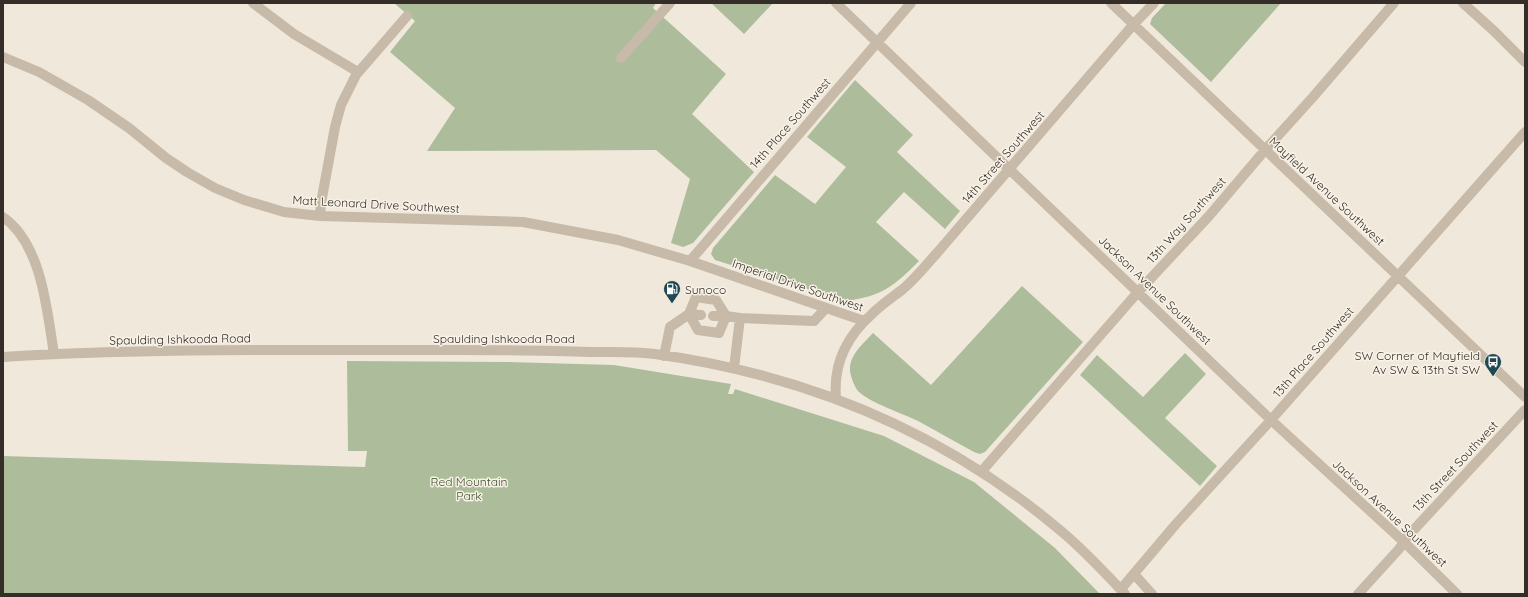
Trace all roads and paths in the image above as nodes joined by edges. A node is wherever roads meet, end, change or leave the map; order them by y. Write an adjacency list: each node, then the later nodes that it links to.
1 (253, 3): 15 (street)
2 (670, 3): 13 (street)
3 (836, 3): 11 (street, Jackson Avenue Southwest)
4 (911, 3): 11 (street, 14th Place Southwest)
5 (1111, 3): 10 (street, Mayfield Avenue Southwest)
6 (1154, 3): 10 (street, 14th Street Southwest)
7 (1394, 3): 17 (street, 13th Way Southwest)
8 (1463, 3): 14 (street)
9 (407, 16): 15 (street)
10 (1133, 25): 17 (street, Mayfield Avenue Southwest); 18 (street, 14th Street Southwest)
11 (878, 42): 18 (street, Jackson Avenue Southwest); 21 (street, 14th Place Southwest)
12 (3, 57): 19 (street, Matt Leonard Drive Southwest)
13 (622, 58)
14 (1525, 62)
15 (358, 72): 19 (street)
16 (1525, 132): 22 (street, 13th Place Southwest)
17 (1265, 150): 22 (street, Mayfield Avenue Southwest); 23 (street, 13th Way Southwest)
18 (1009, 169): 23 (street, Jackson Avenue Southwest); 30 (street, 14th Street Southwest)
19 (320, 216): 21 (street, Matt Leonard Drive Southwest)
20 (3, 217): 31 (street)
21 (690, 261): 24 (street, Imperial Drive Southwest)
22 (1398, 276): 35 (street, Mayfield Avenue Southwest); 38 (street, 13th Place Southwest)
23 (1138, 292): 38 (street, Jackson Avenue Southwest); 39 (street, 13th Way Southwest)
24 (826, 308): 29 (street); 30 (street, Imperial Drive Southwest)
25 (689, 314): 26 (street); 28 (street); 28 (street); 32 (street)
26 (701, 315)
27 (713, 316): 28 (street)
28 (726, 316): 29 (street)
29 (740, 318): 34 (street)
30 (864, 321): 36 (street, Imperial Drive Southwest)
31 (54, 354): 32 (street, Spaulding Ishkooda Road); 33 (street, Spaulding Ishkooda Road)
32 (664, 356): 34 (street, Spaulding Ishkooda Road)
33 (3, 357)
34 (734, 368): 36 (street, Spaulding Ishkooda Road)
35 (1525, 397)
36 (836, 398): 39 (street, Spaulding Ishkooda Road)
37 (1525, 410): 40 (street, 13th Street Southwest)
38 (1271, 420): 40 (street, Jackson Avenue Southwest); 41 (street, 13th Place Southwest)
39 (981, 472): 42 (street, Spaulding Ishkooda Road)
40 (1404, 542): 44 (street, 13th Street Southwest); 45 (street, Jackson Avenue Southwest)
41 (1134, 574): 42 (street, 13th Place Southwest); 43 (street)
42 (1123, 592)
43 (1152, 594)
44 (1358, 594)
45 (1458, 594)

